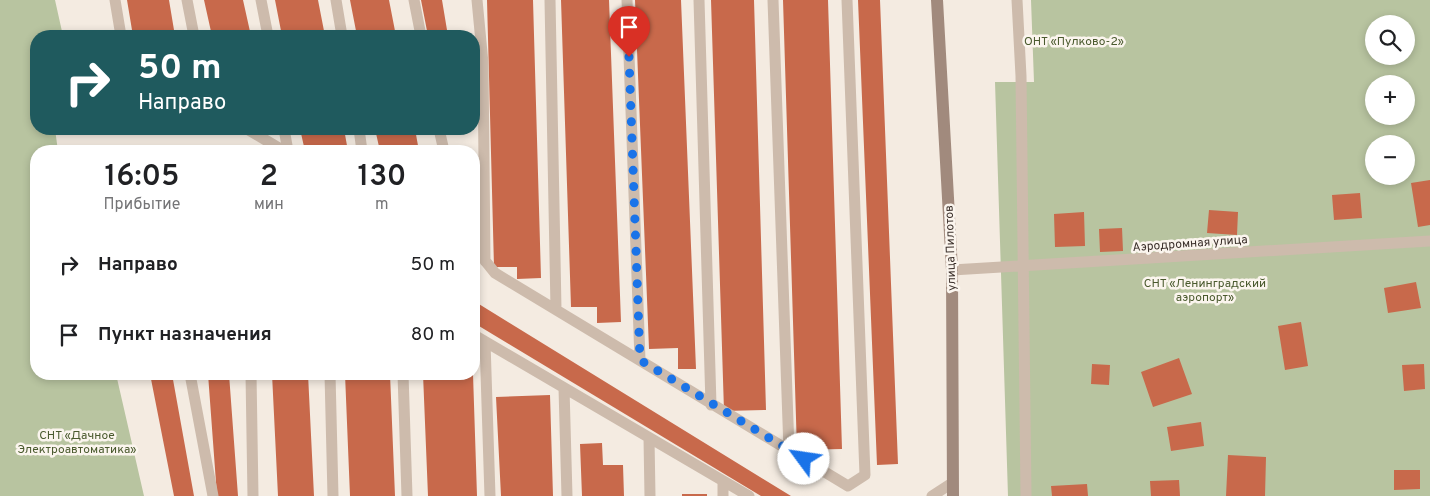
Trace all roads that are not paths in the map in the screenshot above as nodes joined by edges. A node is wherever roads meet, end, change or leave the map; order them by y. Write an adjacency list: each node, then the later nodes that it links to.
1 (115, 0): 14 (lane)
2 (188, 0): 15 (lane)
3 (261, 0): 16 (lane)
4 (336, 0): 17 (lane)
5 (414, 0): 18 (lane)
6 (477, 0): 19 (lane)
7 (550, 0): 28 (lane)
8 (627, 0): 31 (lane)
9 (699, 0): 37 (lane)
10 (773, 0): 39 (lane)
11 (847, 0): 39 (lane)
12 (937, 0): 27 (street, улица Пилотов)
13 (1017, 0): 26 (lane)
14 (120, 30)
15 (193, 30)
16 (267, 30)
17 (341, 30)
18 (420, 30)
19 (480, 30)
20 (480, 32): 25 (lane)
21 (257, 135): 22 (lane)
22 (274, 145)
23 (1430, 241): 26 (lane, Аэродромная улица)
24 (480, 255): 25 (lane)
25 (485, 261): 28 (lane)
26 (1023, 267): 27 (lane, Аэродромная улица); 52 (lane)
27 (952, 270): 41 (street, улица Пилотов)
28 (556, 310): 31 (lane)
29 (480, 339): 30 (lane)
30 (485, 342): 36 (lane); 46 (lane)
31 (640, 360): 37 (lane)
32 (191, 380): 42 (lane)
33 (251, 380): 43 (lane)
34 (330, 380): 44 (lane)
35 (402, 380): 45 (lane)
36 (564, 388): 38 (lane); 47 (lane)
37 (711, 405): 39 (lane)
38 (649, 438): 40 (lane); 48 (lane)
39 (789, 450)
40 (723, 481): 49 (lane); 50 (lane)
41 (953, 490): 51 (lane)
42 (213, 496)
43 (253, 496)
44 (333, 496)
45 (407, 496)
46 (490, 496)
47 (567, 496)
48 (650, 496)
49 (723, 496)
50 (748, 496)
51 (932, 496)
52 (1026, 496)

